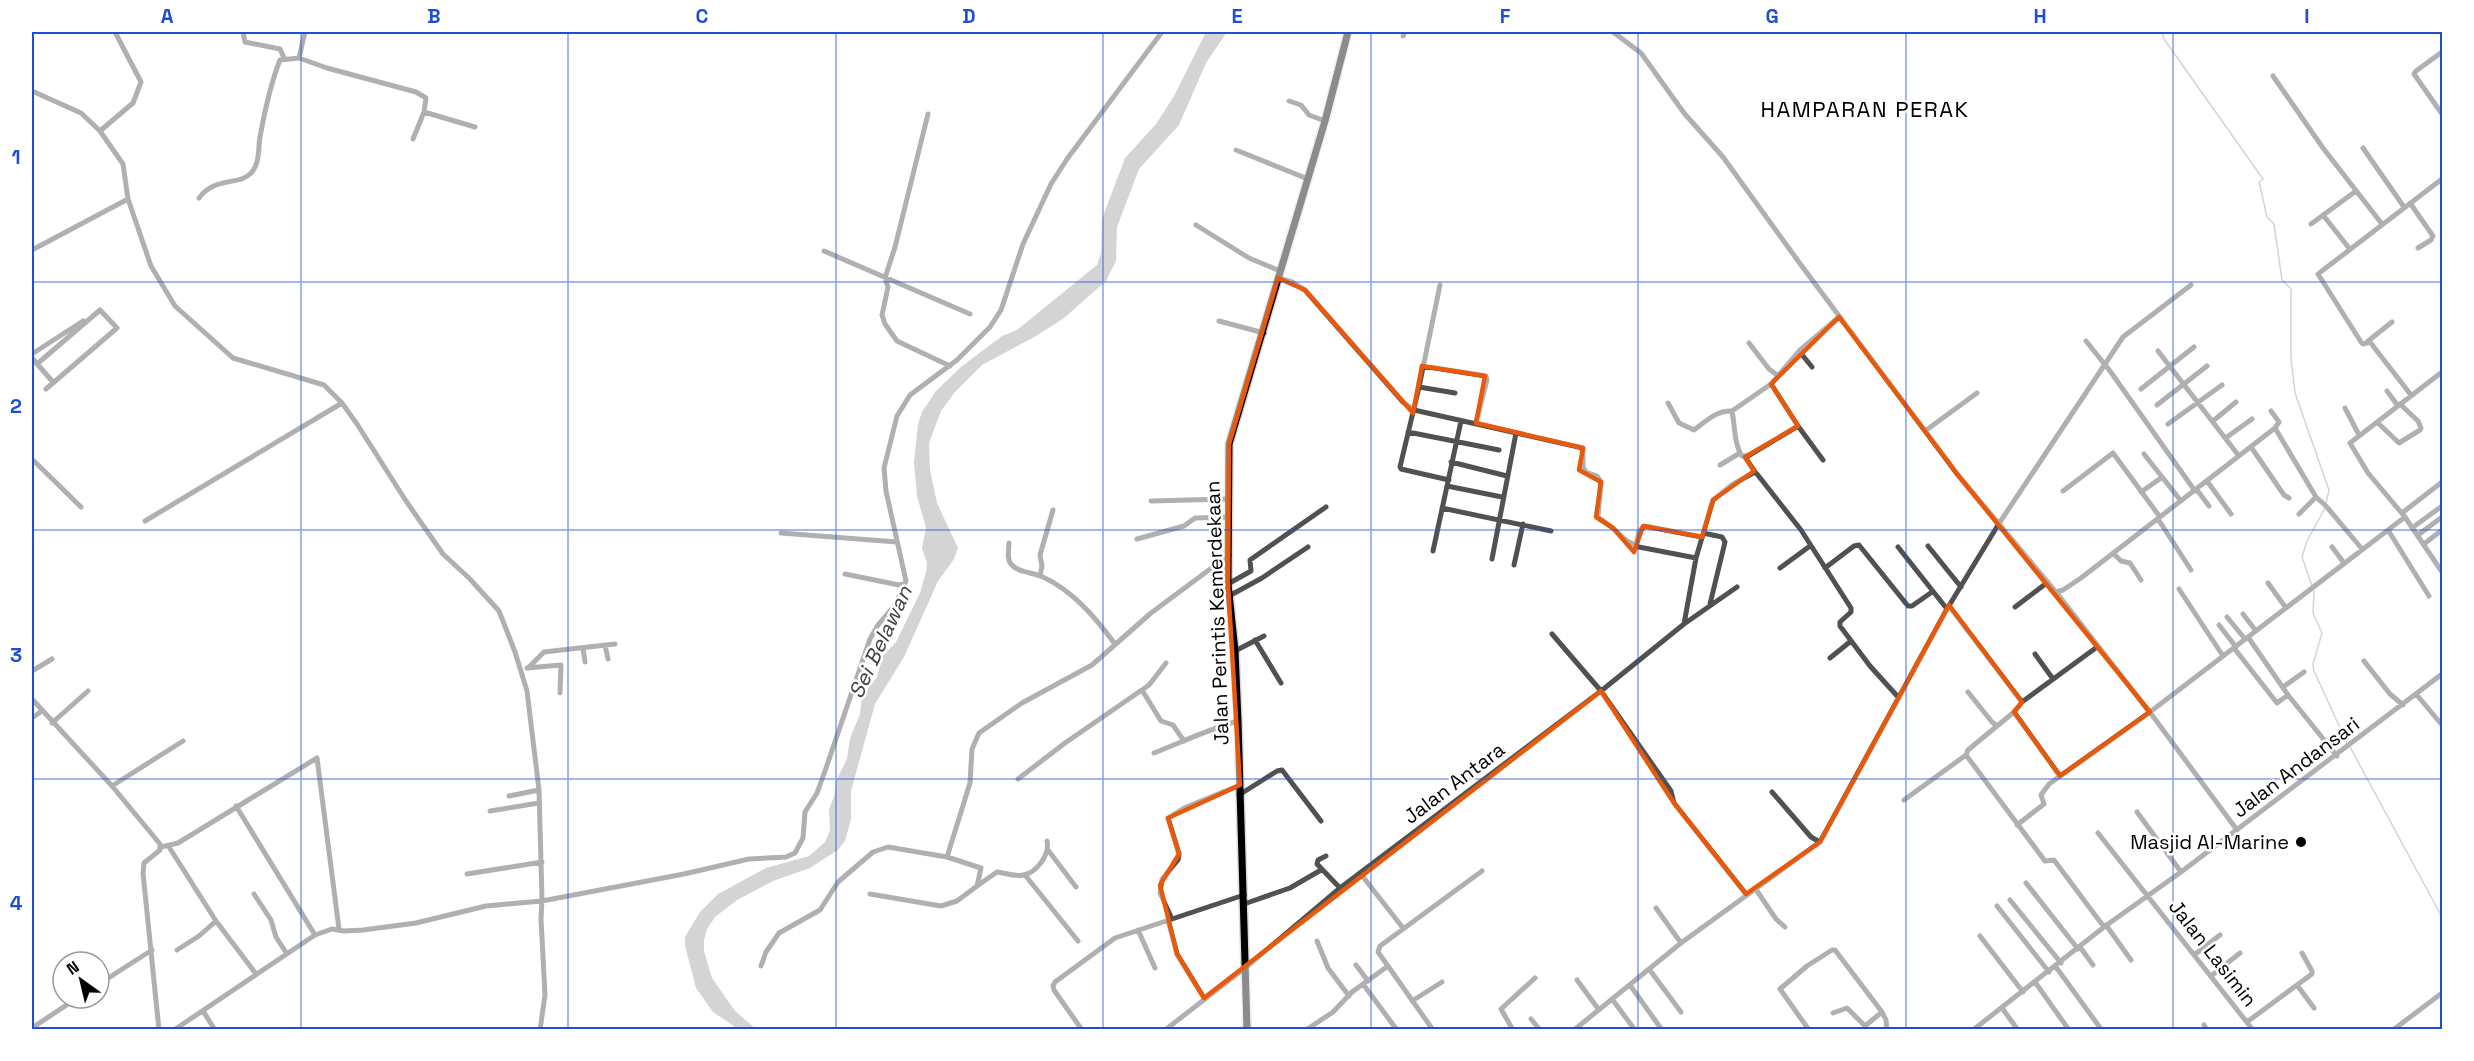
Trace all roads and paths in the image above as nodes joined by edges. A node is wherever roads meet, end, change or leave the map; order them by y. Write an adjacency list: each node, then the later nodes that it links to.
1 (115, 32): 18 (street)
2 (243, 32): 8 (street)
3 (305, 32): 9 (street)
4 (1162, 32): 54 (street)
5 (1348, 32): 16 (main road, Jalan Perintis Kemerdekaan)
6 (1613, 32): 42 (street)
7 (2442, 52): 15 (street)
8 (284, 58): 9 (street); 25 (street)
9 (299, 58): 13 (street)
10 (2273, 76): 24 (street)
11 (32, 91): 18 (street)
12 (1289, 101): 16 (street)
13 (424, 112): 17 (street); 19 (street)
14 (928, 114): 37 (street)
15 (2442, 114)
16 (1325, 121): 22 (main road, Jalan Perintis Kemerdekaan)
17 (475, 127)
18 (100, 131): 26 (street)
19 (413, 139)
20 (2363, 148): 27 (street)
21 (1236, 150): 22 (street)
22 (1308, 178): 36 (main road, Jalan Perintis Kemerdekaan)
23 (2442, 180): 27 (street)
24 (2356, 191): 28 (street); 29 (street)
25 (199, 198)
26 (128, 199): 34 (street); 74 (street)
27 (2407, 205): 29 (street); 33 (street)
28 (2323, 215): 31 (street); 32 (street)
29 (2382, 224): 32 (street)
30 (1196, 225): 36 (street)
31 (2311, 225)
32 (2349, 248): 47 (street)
33 (2418, 248)
34 (32, 250)
35 (824, 251): 37 (street)
36 (1279, 274): 45 (main road, Jalan Perintis Kemerdekaan); 80 (street)
37 (885, 278): 41 (street); 54 (street)
38 (1440, 285): 55 (street)
39 (2191, 285): 59 (street)
40 (100, 310): 52 (street); 53 (street); 62 (street)
41 (970, 314)
42 (1839, 317): 50 (street); 91 (street)
43 (1219, 321): 45 (street)
44 (2392, 322): 47 (street)
45 (1263, 333): 118 (main road, Jalan Perintis Kemerdekaan)
46 (2086, 341): 59 (street)
47 (2368, 341): 72 (street)
48 (1749, 343): 61 (street)
49 (2193, 347): 58 (street)
50 (1799, 351): 57 (street); 61 (street)
51 (2158, 351): 58 (street)
52 (32, 356): 53 (street)
53 (37, 364): 62 (street)
54 (950, 366): 146 (street)
55 (1422, 366): 66 (street); 87 (street)
56 (2207, 366): 64 (street)
57 (1812, 367)
58 (2169, 367): 64 (street); 67 (street)
59 (2107, 368): 113 (street); 137 (street)
60 (2442, 372): 72 (street)
61 (1777, 375): 63 (street)
62 (53, 382): 68 (street)
63 (1771, 384): 81 (street); 89 (street)
64 (2184, 385): 76 (street); 77 (street)
65 (2222, 385): 76 (street)
66 (1419, 387): 70 (street); 80 (street)
67 (2141, 388)
68 (46, 389)
69 (2387, 391): 78 (street)
70 (1455, 393)
71 (1977, 393): 91 (street)
72 (2411, 396): 78 (street)
73 (2236, 402): 85 (street)
74 (342, 403): 135 (street); 211 (street)
75 (1668, 403): 81 (street)
76 (2198, 403): 85 (street); 88 (street)
77 (2157, 405)
78 (2399, 405): 86 (street); 86 (street)
79 (2345, 408): 94 (street)
80 (1414, 410): 84 (street); 92 (street)
81 (1732, 411): 99 (street)
82 (2271, 411): 90 (street)
83 (2252, 419): 95 (street)
84 (1461, 421): 87 (street); 96 (street)
85 (2213, 421): 95 (street)
86 (2377, 422): 94 (street)
87 (1476, 423): 93 (street)
88 (2168, 424)
89 (1798, 426): 102 (street); 104 (street)
90 (2275, 428): 97 (street); 119 (street)
91 (1925, 431): 137 (street)
92 (1408, 432): 96 (street); 112 (street)
93 (1516, 433): 108 (street); 149 (street)
94 (2359, 435): 130 (street)
95 (2227, 438): 101 (street)
96 (1455, 442): 98 (street); 105 (street)
97 (2251, 447): 101 (street); 117 (street)
98 (1499, 450)
99 (1740, 453): 102 (street); 106 (street)
100 (2144, 454): 109 (street)
101 (2239, 456): 110 (street)
102 (1746, 457): 107 (street)
103 (32, 459): 124 (street)
104 (1822, 460)
105 (1451, 462): 108 (street); 112 (street)
106 (1720, 465)
107 (1755, 472): 143 (street); 150 (street)
108 (1508, 476): 116 (street)
109 (2161, 478): 115 (street); 121 (street)
110 (2207, 481): 113 (street); 128 (street)
111 (2442, 482): 130 (street)
112 (1448, 483): 116 (street); 126 (street)
113 (2196, 490): 121 (street); 122 (street)
114 (2063, 491): 115 (street)
115 (2141, 492): 133 (street)
116 (1502, 497): 134 (street)
117 (2289, 498)
118 (1228, 500): 120 (street); 131 (main road, Jalan Perintis Kemerdekaan)
119 (2318, 500): 129 (street); 155 (street)
120 (1151, 501)
121 (2181, 501): 133 (street)
122 (2209, 506)
123 (2442, 506): 138 (street)
124 (81, 507)
125 (1326, 507): 173 (street)
126 (1442, 508): 134 (street); 156 (street)
127 (1053, 510): 168 (street)
128 (2231, 514)
129 (2299, 514)
130 (2403, 515): 138 (street); 139 (street)
131 (1228, 517): 145 (street); 158 (main road, Jalan Perintis Kemerdekaan)
132 (2442, 517): 144 (street)
133 (2159, 518): 157 (street); 165 (street)
134 (1499, 520): 136 (street); 159 (street)
135 (145, 521)
136 (1522, 524): 141 (street); 162 (street)
137 (1998, 525): 170 (street); 175 (street)
138 (2412, 528): 144 (street)
139 (2388, 530): 155 (street); 180 (street)
140 (2442, 530): 148 (street)
141 (1551, 531)
142 (781, 533): 146 (street)
143 (1702, 535): 149 (street); 160 (street); 181 (street)
144 (2418, 535): 148 (street)
145 (1137, 539)
146 (897, 542): 172 (street)
147 (1009, 543): 168 (street)
148 (2424, 544): 166 (street)
149 (1636, 546): 160 (street)
150 (1810, 546): 163 (street); 164 (street)
151 (1928, 546): 175 (street)
152 (1308, 547): 179 (street)
153 (1898, 547): 177 (street)
154 (2332, 547): 161 (street)
155 (2362, 549): 161 (street)
156 (1432, 551)
157 (2113, 553): 169 (street); 178 (street)
158 (1229, 555): 173 (main road, Jalan Perintis Kemerdekaan); 196 (street)
159 (1492, 558)
160 (1696, 558): 187 (street)
161 (2344, 563): 184 (street)
162 (1514, 565)
163 (1780, 568)
164 (1826, 568): 177 (street); 194 (street)
165 (2192, 570)
166 (2442, 571)
167 (845, 574): 172 (street)
168 (1040, 576): 196 (street)
169 (2141, 580)
170 (2048, 582): 178 (street); 183 (street)
171 (2268, 583): 184 (street)
172 (904, 584): 284 (street)
173 (1228, 584): 179 (main road, Jalan Perintis Kemerdekaan)
174 (1737, 586): 181 (street, Jalan Antara)
175 (1960, 587): 182 (street)
176 (2179, 590): 203 (street)
177 (1932, 592): 182 (street)
178 (2056, 592): 198 (street)
179 (1229, 596): 201 (main road, Jalan Perintis Kemerdekaan)
180 (2429, 596)
181 (1710, 604): 187 (street, Jalan Antara)
182 (1948, 607): 225 (street); 227 (street)
183 (2015, 608)
184 (2286, 608): 189 (street)
185 (2243, 614): 189 (street)
186 (2228, 617): 192 (street)
187 (1684, 624): 220 (street, Jalan Antara)
188 (2219, 625): 199 (street)
189 (2256, 631): 192 (street)
190 (1552, 634): 220 (street)
191 (1264, 636): 193 (street)
192 (2247, 638): 199 (street); 217 (street)
193 (1255, 640): 201 (street); 216 (street)
194 (1851, 641): 204 (street); 225 (street)
195 (615, 644): 197 (street)
196 (1115, 644): 265 (street)
197 (605, 645): 200 (street); 206 (street)
198 (2097, 647): 215 (street); 231 (street)
199 (2235, 647): 203 (street); 223 (street)
200 (584, 648): 208 (street); 210 (street)
201 (1235, 651): 233 (main road, Jalan Perintis Kemerdekaan)
202 (2035, 654): 215 (street)
203 (2223, 656): 231 (street)
204 (1830, 658)
205 (52, 659): 212 (street)
206 (608, 659)
207 (2364, 661): 228 (street)
208 (585, 662)
209 (1166, 663): 218 (street)
210 (528, 668): 211 (street); 222 (street)
211 (520, 669): 246 (street)
212 (32, 671)
213 (2304, 672): 217 (street)
214 (2442, 674): 224 (street, Jalan Andansari)
215 (2053, 679): 227 (street)
216 (1281, 683)
217 (2283, 687): 223 (street)
218 (1142, 690): 238 (street); 243 (street)
219 (88, 691): 234 (street)
220 (1601, 691): 270 (street, Jalan Antara); 280 (street)
221 (1968, 692): 236 (street)
222 (560, 693)
223 (2288, 694): 241 (street)
224 (2416, 694): 228 (street, Jalan Andansari); 235 (street)
225 (1899, 698): 260 (street)
226 (32, 699): 229 (street)
227 (2022, 702): 230 (street)
228 (2403, 705): 241 (street, Jalan Andansari)
229 (42, 711): 232 (street); 234 (street)
230 (2014, 712): 236 (street); 242 (street)
231 (2150, 712): 242 (street); 257 (street)
232 (32, 718)
233 (1238, 721): 238 (street); 244 (main road, Jalan Perintis Kemerdekaan)
234 (52, 723): 245 (street)
235 (2442, 725)
236 (1998, 726): 240 (street)
237 (183, 741): 245 (street)
238 (1184, 741): 239 (street)
239 (1154, 753)
240 (1966, 755): 250 (street); 256 (street)
241 (2337, 756): 257 (street, Jalan Andansari)
242 (2060, 776): 256 (street)
243 (1018, 779)
244 (1239, 785): 248 (main road, Jalan Perintis Kemerdekaan); 288 (street)
245 (112, 786): 262 (street)
246 (539, 790): 249 (street); 251 (street)
247 (1772, 792): 260 (street)
248 (1239, 795): 255 (street); 281 (main road, Jalan Perintis Kemerdekaan)
249 (509, 796)
250 (1904, 800)
251 (540, 803): 253 (street); 266 (street)
252 (236, 806): 261 (street); 293 (street); 295 (street)
253 (490, 811)
254 (2137, 812): 269 (street)
255 (1321, 821)
256 (2016, 825): 290 (street)
257 (2237, 830): 269 (street, Jalan Andansari)
258 (2098, 833): 282 (street, Jalan Lasimin)
259 (1047, 841): 263 (street)
260 (1820, 842): 277 (street)
261 (169, 847): 262 (street); 289 (street)
262 (161, 848): 302 (street)
263 (1048, 850): 272 (street); 275 (street)
264 (1326, 856): 267 (street)
265 (947, 857): 274 (street); 312 (street)
266 (542, 862): 271 (street); 284 (street)
267 (1321, 870): 276 (street); 285 (street)
268 (1482, 871): 291 (street)
269 (2181, 872): 282 (street, Jalan Andansari)
270 (1360, 873): 276 (street, Jalan Antara); 291 (street)
271 (467, 874)
272 (1024, 875): 274 (street); 298 (street)
273 (2026, 882): 301 (street)
274 (977, 886): 279 (street)
275 (1076, 887)
276 (1340, 888): 315 (street, Jalan Antara)
277 (1755, 888): 280 (street); 292 (street)
278 (254, 894): 306 (street)
279 (870, 894)
280 (1746, 894): 300 (street)
281 (1244, 895): 285 (main road, Jalan Perintis Kemerdekaan); 288 (street)
282 (2149, 896): 290 (street, Jalan Andansari); 307 (street, Jalan Lasimin)
283 (2010, 900): 310 (street)
284 (542, 901): 293 (street); 349 (street)
285 (1244, 904): 315 (main road, Jalan Perintis Kemerdekaan)
286 (1997, 906): 317 (street)
287 (1656, 908): 300 (street)
288 (1170, 919): 294 (street); 331 (street)
289 (216, 921): 303 (street); 318 (street)
290 (2105, 926): 301 (street, Jalan Andansari); 308 (street)
291 (1403, 927): 313 (street)
292 (1785, 927)
293 (339, 929): 295 (street)
294 (1138, 930): 314 (street); 350 (street)
295 (315, 935): 306 (street)
296 (2220, 935): 307 (street)
297 (1980, 936): 328 (street)
298 (1078, 941)
299 (1317, 941): 330 (street)
300 (1681, 943): 316 (street)
301 (2079, 948): 310 (street, Jalan Andansari); 311 (street)
302 (152, 950): 319 (street); 346 (street)
303 (177, 950)
304 (2240, 953): 320 (street)
305 (2302, 953): 327 (street)
306 (287, 954): 318 (street)
307 (2194, 955): 320 (street, Jalan Lasimin)
308 (2131, 960)
309 (1356, 965): 325 (street)
310 (2058, 965): 317 (street, Jalan Andansari); 366 (street)
311 (2093, 965)
312 (761, 966)
313 (1388, 966): 325 (street); 333 (street)
314 (1155, 968)
315 (1245, 968): 331 (street, Jalan Antara); 352 (main road, Jalan Perintis Kemerdekaan)
316 (1648, 969): 326 (street); 339 (street)
317 (2049, 972): 324 (street, Jalan Andansari)
318 (256, 974): 338 (street)
319 (111, 976)
320 (2211, 976): 343 (street, Jalan Lasimin)
321 (1535, 978): 356 (street)
322 (1577, 980): 337 (street)
323 (1442, 982): 333 (street)
324 (2035, 982): 328 (street, Jalan Andansari); 365 (street)
325 (1365, 983): 330 (street); 354 (street)
326 (1630, 985): 332 (street); 360 (street)
327 (2297, 985): 335 (street); 343 (street)
328 (2023, 992): 334 (street, Jalan Andansari)
329 (2442, 993): 367 (street)
330 (1349, 996): 345 (street)
331 (1204, 999): 351 (street, Jalan Antara)
332 (1612, 999): 337 (street); 359 (street)
333 (1412, 1001): 355 (street)
334 (2002, 1008): 363 (street, Jalan Andansari); 364 (street)
335 (2314, 1008)
336 (59, 1010): 344 (street)
337 (1599, 1010): 358 (street)
338 (203, 1011): 347 (street); 348 (street)
339 (1680, 1012)
340 (1882, 1012): 341 (street); 361 (street); 362 (street)
341 (1833, 1013)
342 (1531, 1019): 357 (street)
343 (2250, 1027)
344 (32, 1028)
345 (1315, 1028): 353 (street)
346 (159, 1029)
347 (174, 1029)
348 (215, 1029)
349 (540, 1029)
350 (1082, 1029)
351 (1164, 1029)
352 (1248, 1029)
353 (1306, 1029)
354 (1397, 1029)
355 (1433, 1029)
356 (1513, 1029)
357 (1540, 1029)
358 (1574, 1029)
359 (1635, 1029)
360 (1662, 1029)
361 (1809, 1029)
362 (1887, 1029)
363 (1973, 1029)
364 (2018, 1029)
365 (2069, 1029)
366 (2101, 1029)
367 (2393, 1029)

